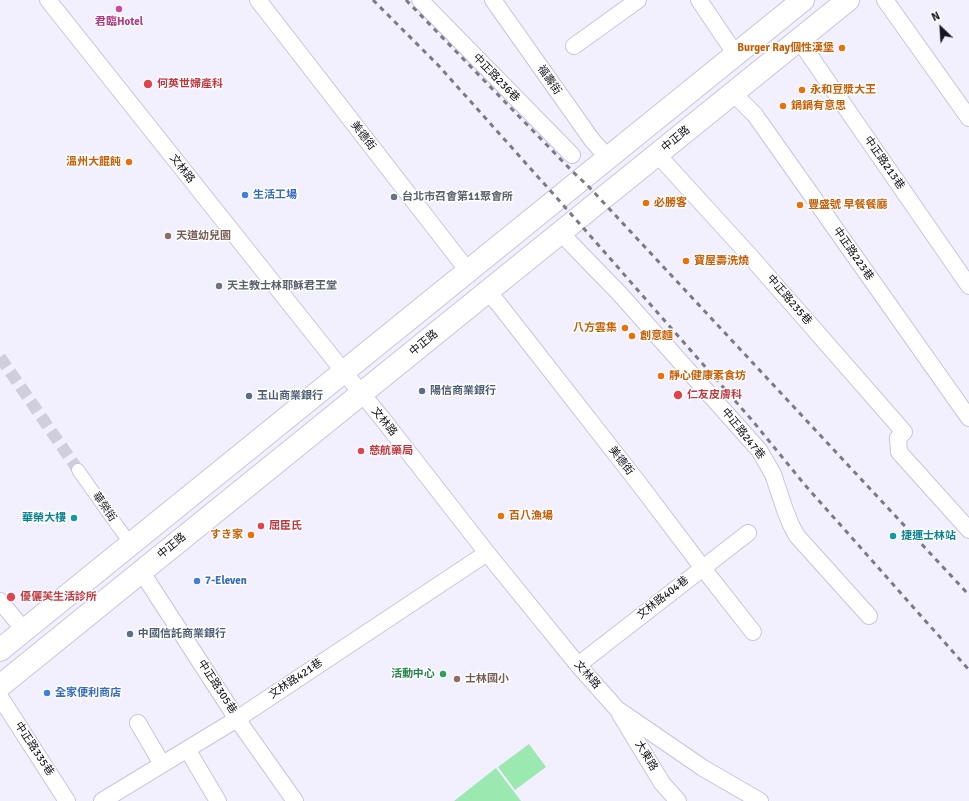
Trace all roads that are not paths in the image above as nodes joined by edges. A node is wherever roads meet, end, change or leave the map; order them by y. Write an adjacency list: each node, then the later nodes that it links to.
1 (48, 0): 22 (street, 文林路)
2 (258, 0): 19 (street, 美德街)
3 (420, 0): 16 (street, 中正路236巷)
4 (493, 0): 17 (street, 福壽街)
5 (638, 0): 11 (street)
6 (699, 0): 12 (street)
7 (804, 0): 12 (main road)
8 (848, 0): 10 (main road, 中正路)
9 (885, 0): 14 (street)
10 (799, 40): 13 (main road, 中正路); 20 (street, 中正路213巷)
11 (574, 46)
12 (736, 55): 17 (main road)
13 (733, 93): 15 (main road, 中正路); 24 (street, 中正路223巷)
14 (969, 118)
15 (657, 154): 18 (main road, 中正路); 26 (street, 中正路235巷)
16 (572, 155)
17 (608, 158): 19 (main road)
18 (560, 232): 21 (main road, 中正路); 33 (street, 中正路247巷)
19 (468, 271): 22 (main road)
20 (969, 286)
21 (488, 291): 23 (main road, 中正路); 30 (street, 美德街)
22 (344, 372): 23 (street, 文林路); 28 (main road)
23 (361, 393): 29 (street, 文林路); 31 (main road, 中正路)
24 (969, 418)
25 (78, 470): 28 (street, 華榮街)
26 (969, 530)
27 (748, 533): 30 (street, 文林路404巷)
28 (131, 544): 34 (main road)
29 (487, 553): 37 (street, 文林路); 41 (street, 文林路421巷)
30 (702, 568): 35 (street, 美德街); 37 (street, 文林路404巷)
31 (141, 571): 38 (main road, 中正路); 41 (street, 中正路305巷)
32 (0, 601): 34 (street)
33 (869, 616)
34 (24, 630): 36 (main road)
35 (754, 632)
36 (0, 650)
37 (578, 665): 40 (street, 文林路)
38 (0, 686)
39 (0, 697): 45 (street, 中正路335巷)
40 (617, 709): 49 (street, 大東路); 50 (street, 文林路)
41 (237, 719): 43 (street, 文林路421巷); 48 (street, 中正路305巷)
42 (138, 723): 44 (street)
43 (187, 749): 44 (street, 文林路421巷); 47 (street)
44 (162, 764): 46 (street, 文林路421巷)
45 (67, 801)
46 (102, 801)
47 (218, 801)
48 (295, 801)
49 (678, 801)
50 (760, 801)

